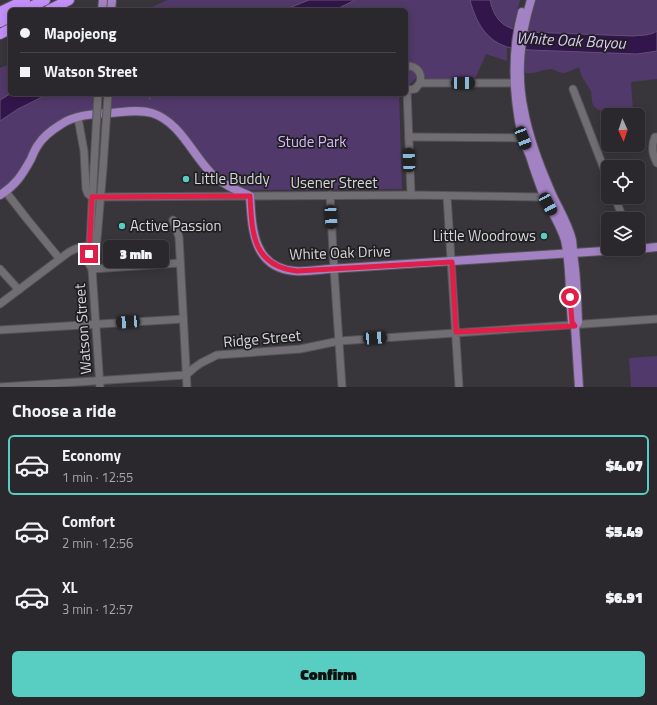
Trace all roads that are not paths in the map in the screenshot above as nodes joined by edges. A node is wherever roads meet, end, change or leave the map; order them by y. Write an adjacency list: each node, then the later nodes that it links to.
1 (25, 0): 6 (highway)
2 (45, 0): 7 (highway)
3 (69, 0): 8 (highway)
4 (525, 0): 10 (main road)
5 (531, 0): 10 (main road)
6 (8, 8)
7 (28, 8)
8 (53, 8)
9 (408, 66): 11 (street)
10 (516, 80): 11 (street); 19 (main road)
11 (420, 83): 12 (street)
12 (409, 89): 17 (street)
13 (573, 90): 20 (street)
14 (98, 96): 29 (street, bridge)
15 (108, 96): 29 (street, bridge)
16 (78, 118): 22 (main road); 23 (main road); 29 (street, Watson Street)
17 (409, 137): 19 (street); 24 (street)
18 (656, 137): 21 (street)
19 (527, 138): 25 (main road)
20 (601, 161)
21 (657, 163)
22 (229, 186): 26 (main road); 30 (street)
23 (3, 193): 37 (street)
24 (410, 195): 27 (street, Usener Street); 28 (street, Usener Street)
25 (548, 195): 28 (street, Usener Street); 36 (main road)
26 (250, 196): 27 (street, Usener Street); 30 (street, Usener Street); 42 (main road, White Oak Drive)
27 (330, 196): 42 (street)
28 (447, 196): 38 (street)
29 (96, 197): 30 (street, Usener Street); 32 (street, Watson Street)
30 (228, 197)
31 (173, 220): 39 (street)
32 (93, 245): 37 (street); 41 (street, Watson Street)
33 (657, 248): 34 (main road)
34 (645, 249)
35 (601, 251): 36 (main road, White Oak Drive)
36 (570, 253): 38 (main road, White Oak Drive); 48 (main road)
37 (60, 258): 43 (street)
38 (452, 262): 42 (main road, White Oak Drive); 50 (street)
39 (180, 263): 41 (street); 45 (street)
40 (0, 269): 43 (street)
41 (92, 269): 47 (street, Watson Street)
42 (334, 272): 51 (street)
43 (19, 290): 44 (street)
44 (0, 304)
45 (183, 319): 47 (street); 52 (street)
46 (657, 319): 48 (street, Ridge Street)
47 (96, 324): 49 (street); 53 (street, Watson Street)
48 (575, 326): 50 (street, Ridge Street); 58 (main road)
49 (0, 330)
50 (456, 332): 51 (street, Ridge Street); 57 (street)
51 (339, 341): 52 (street, Ridge Street); 56 (street)
52 (186, 375): 53 (street); 55 (street)
53 (100, 384): 54 (street)
54 (0, 387)
55 (187, 387)
56 (342, 387)
57 (460, 387)
58 (579, 387)

